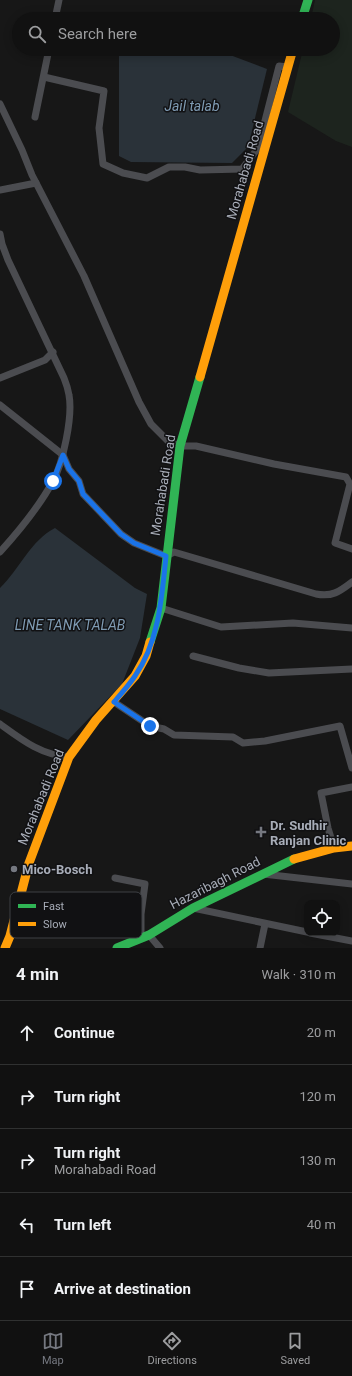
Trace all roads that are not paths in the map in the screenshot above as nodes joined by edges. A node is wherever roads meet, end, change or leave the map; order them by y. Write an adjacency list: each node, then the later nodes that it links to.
1 (59, 0): 3 (street)
2 (308, 0): 4 (main road)
3 (56, 12)
4 (304, 12)
5 (48, 56): 8 (street)
6 (291, 56): 7 (main road, Morahabadi Road)
7 (288, 67): 8 (street); 17 (main road, Morahabadi Road)
8 (44, 77): 10 (street)
9 (0, 104): 11 (street)
10 (35, 117)
11 (36, 182): 12 (street); 17 (street)
12 (0, 190)
13 (0, 234): 14 (street)
14 (53, 352): 15 (street); 18 (street)
15 (0, 378)
16 (0, 405): 18 (street)
17 (180, 446): 19 (street); 21 (main road, Morahabadi Road)
18 (63, 455): 20 (street); 21 (street)
19 (352, 549)
20 (0, 552)
21 (166, 556): 22 (street); 23 (main road, Morahabadi Road)
22 (352, 582)
23 (161, 608): 24 (street); 27 (main road, Morahabadi Road)
24 (352, 628)
25 (193, 656): 26 (street)
26 (352, 669)
27 (114, 702): 29 (main road, Morahabadi Road); 30 (street)
28 (0, 724): 29 (street)
29 (69, 757): 37 (main road, Morahabadi Road)
30 (352, 768)
31 (352, 787): 33 (street)
32 (352, 846): 33 (main road, Hazaribagh Road)
33 (334, 848): 34 (main road, Hazaribagh Road)
34 (262, 873): 36 (street); 39 (main road, Hazaribagh Road)
35 (116, 878): 38 (street)
36 (352, 884)
37 (20, 892)
38 (142, 906)
39 (193, 908): 41 (street); 44 (main road, Hazaribagh Road)
40 (142, 920): 44 (street)
41 (265, 924): 42 (street); 52 (street)
42 (304, 931)
43 (10, 936): 49 (main road, Morahabadi Road)
44 (145, 936): 46 (main road, Hazaribagh Road); 51 (street)
45 (326, 936): 48 (street)
46 (142, 937)
47 (140, 938): 50 (main road, Hazaribagh Road)
48 (352, 941)
49 (5, 948)
50 (118, 948)
51 (160, 948)
52 (260, 948)

